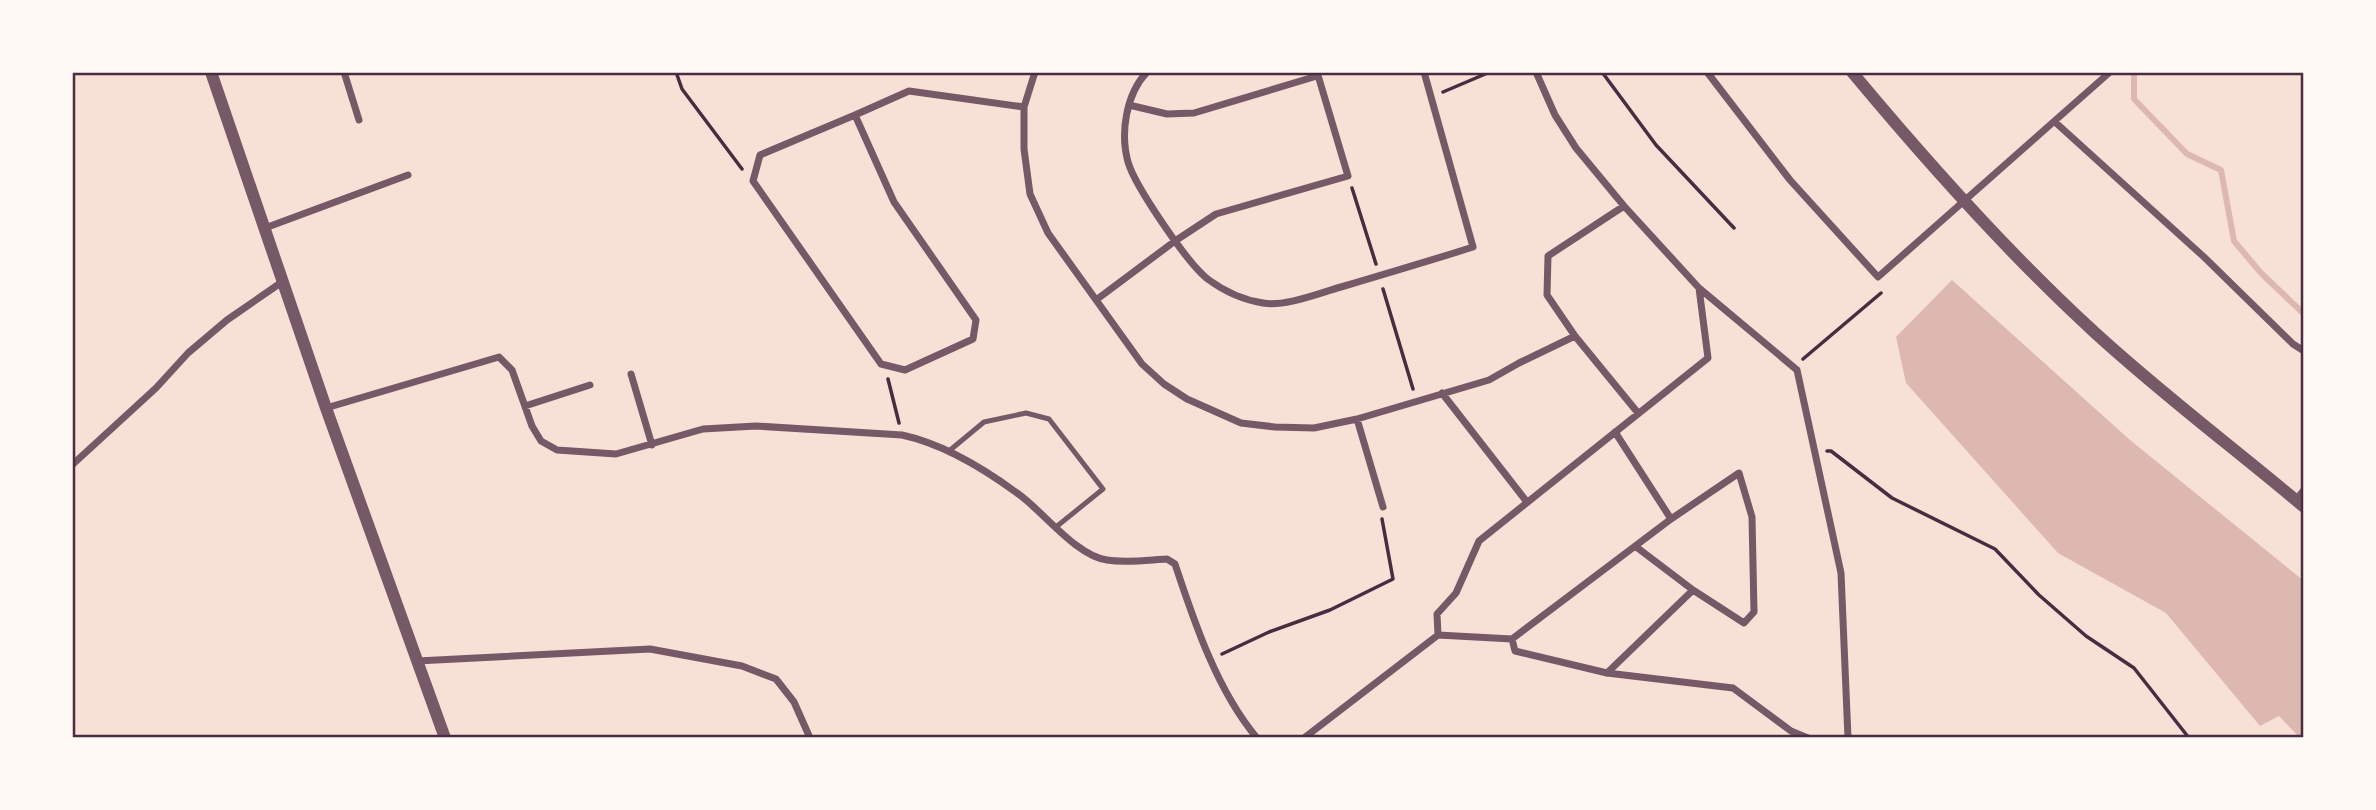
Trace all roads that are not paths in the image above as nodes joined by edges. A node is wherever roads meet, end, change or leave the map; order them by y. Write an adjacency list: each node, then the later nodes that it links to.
1 (211, 72): 19 (street)
2 (344, 72): 14 (street)
3 (1035, 72): 12 (street)
4 (1147, 72): 11 (street)
5 (1424, 72): 20 (street)
6 (1536, 72): 18 (street)
7 (1707, 72): 17 (street)
8 (1852, 72): 17 (street)
9 (2110, 72): 15 (street)
10 (1317, 74): 11 (street); 20 (street)
11 (1129, 105): 20 (street)
12 (1024, 107): 13 (street); 23 (street)
13 (856, 115): 13 (street)
14 (359, 120)
15 (2055, 122): 17 (street); 25 (street)
16 (408, 175): 19 (street)
17 (1965, 202): 37 (street)
18 (1624, 206): 22 (street); 24 (street)
19 (265, 228): 21 (street)
20 (1175, 241): 23 (street)
21 (282, 282): 30 (street); 36 (street)
22 (1699, 288): 31 (street); 53 (street)
23 (1096, 300): 32 (street)
24 (1575, 336): 28 (street); 31 (street)
25 (2304, 351)
26 (631, 374): 34 (street)
27 (590, 384): 29 (street)
28 (1441, 393): 32 (street); 38 (street)
29 (525, 406): 30 (street); 34 (street)
30 (326, 408): 46 (street)
31 (1638, 413): 33 (street)
32 (1357, 419): 39 (street)
33 (1615, 432): 38 (street); 40 (street)
34 (652, 445): 35 (street)
35 (949, 451): 41 (street); 41 (lane)
36 (72, 465)
37 (2302, 499)
38 (1527, 502): 44 (street)
39 (1383, 508)
40 (1671, 519): 42 (street); 43 (street)
41 (1056, 527): 50 (street)
42 (1635, 547): 43 (street); 45 (street)
43 (1693, 590): 47 (street)
44 (1438, 635): 45 (street); 51 (street)
45 (1512, 639): 47 (street)
46 (417, 661): 48 (street); 49 (street)
47 (1607, 673): 52 (street)
48 (445, 738)
49 (810, 738)
50 (1257, 738)
51 (1304, 738)
52 (1808, 738)
53 (1848, 738)

